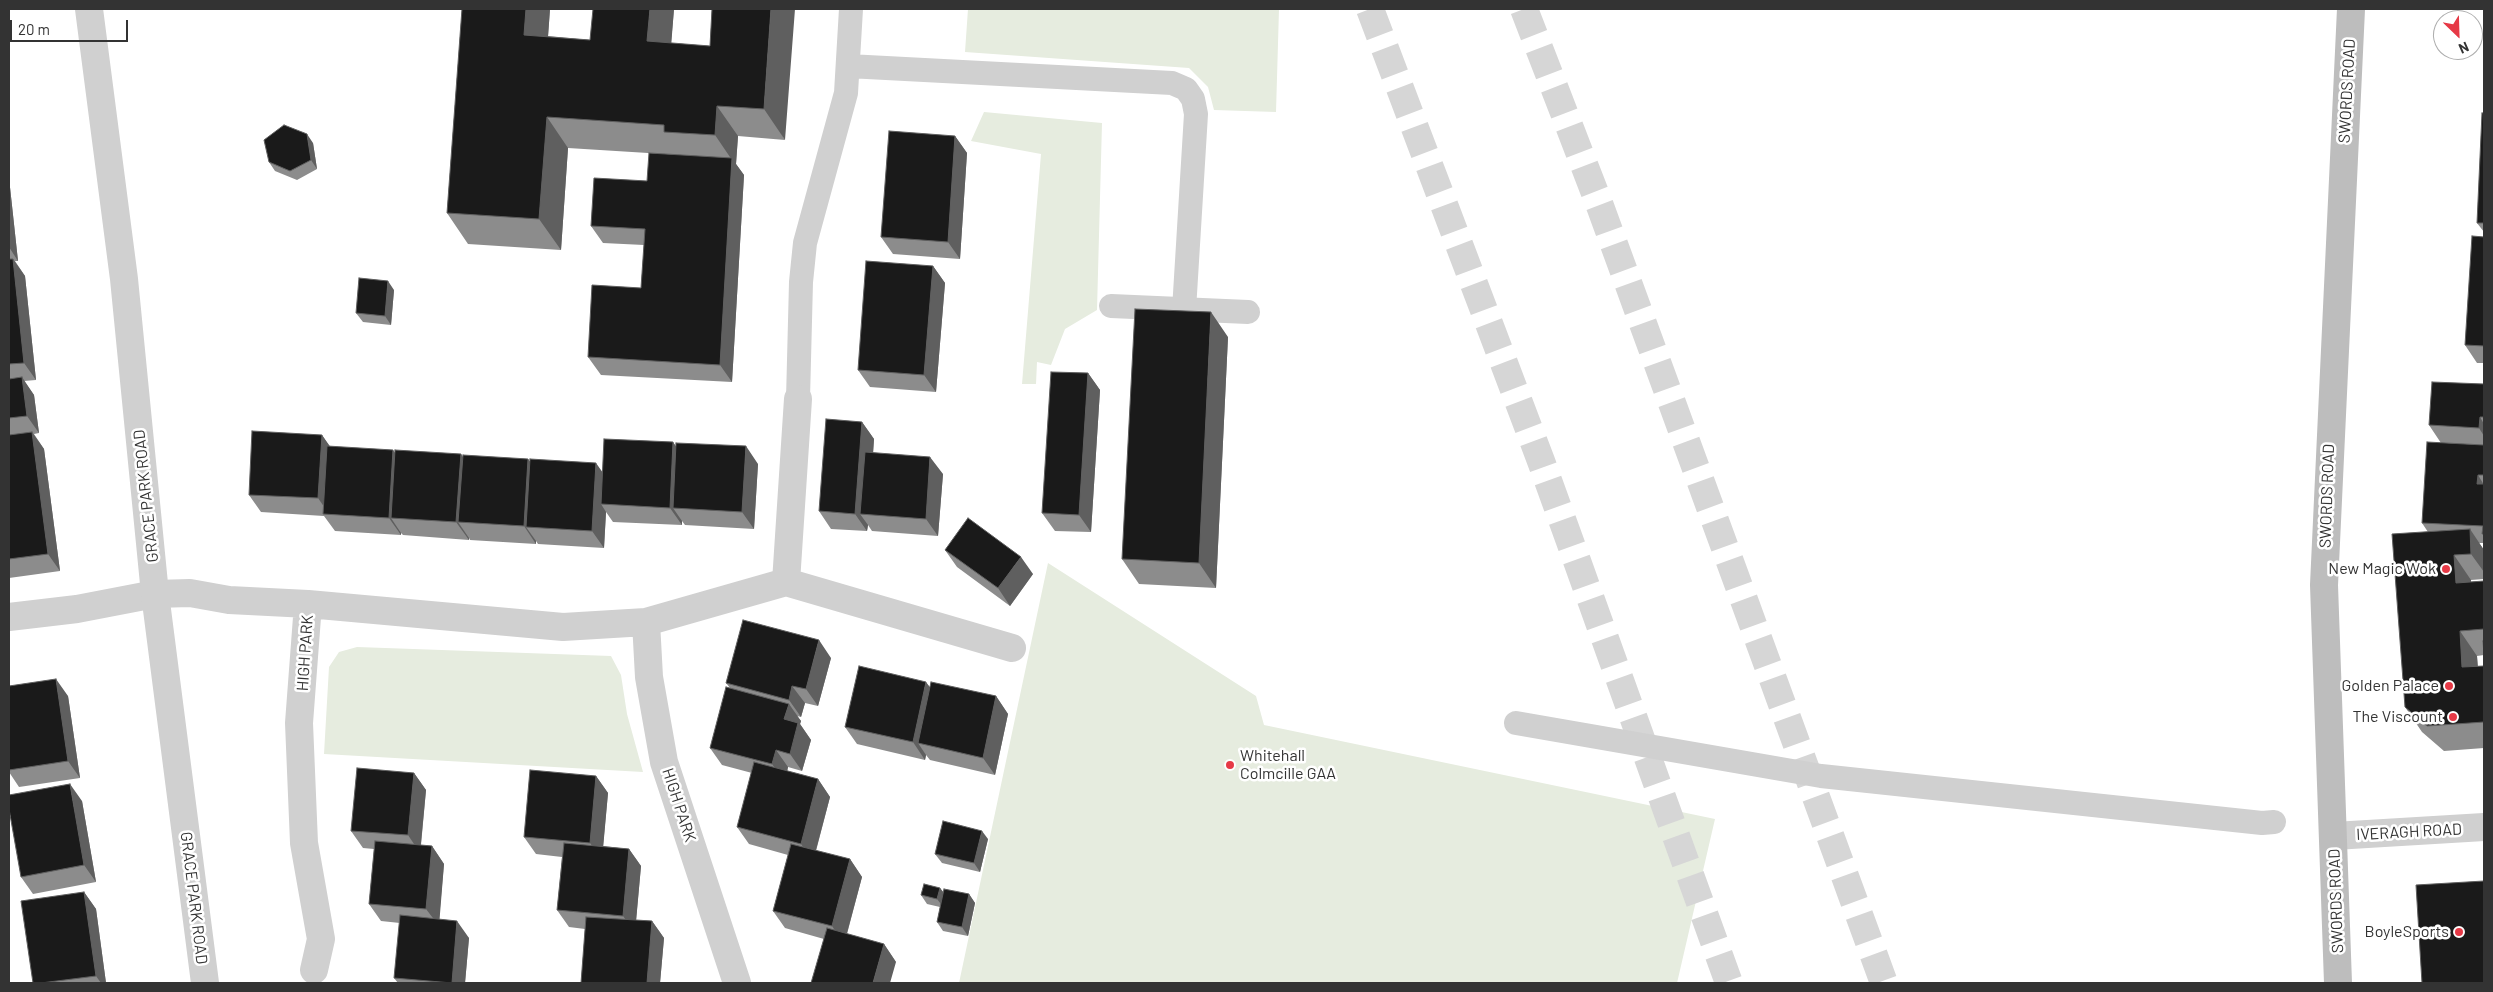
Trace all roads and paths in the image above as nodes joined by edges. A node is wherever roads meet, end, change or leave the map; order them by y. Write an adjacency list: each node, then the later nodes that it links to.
1 (89, 9): 10 (street, GRACE PARK ROAD)
2 (851, 9): 4 (lane)
3 (2351, 9): 18 (main road, SWORDS ROAD)
4 (848, 66): 6 (lane); 8 (lane)
5 (1110, 306): 6 (lane)
6 (1184, 310): 7 (lane)
7 (1248, 312)
8 (798, 399): 9 (street)
9 (786, 582): 13 (street, HIGH PARK); 14 (street)
10 (155, 594): 11 (street, HIGH PARK); 12 (street, HIGH PARK); 20 (street, GRACE PARK ROAD)
11 (308, 604): 13 (street, HIGH PARK); 19 (street, HIGH PARK)
12 (9, 618)
13 (646, 622): 21 (street, HIGH PARK)
14 (1012, 648)
15 (1516, 723): 16 (lane)
16 (2274, 822)
17 (2484, 828): 18 (street, IVERAGH ROAD)
18 (2334, 836): 22 (main road, SWORDS ROAD)
19 (314, 970)
20 (205, 983)
21 (738, 983)
22 (2338, 983)

